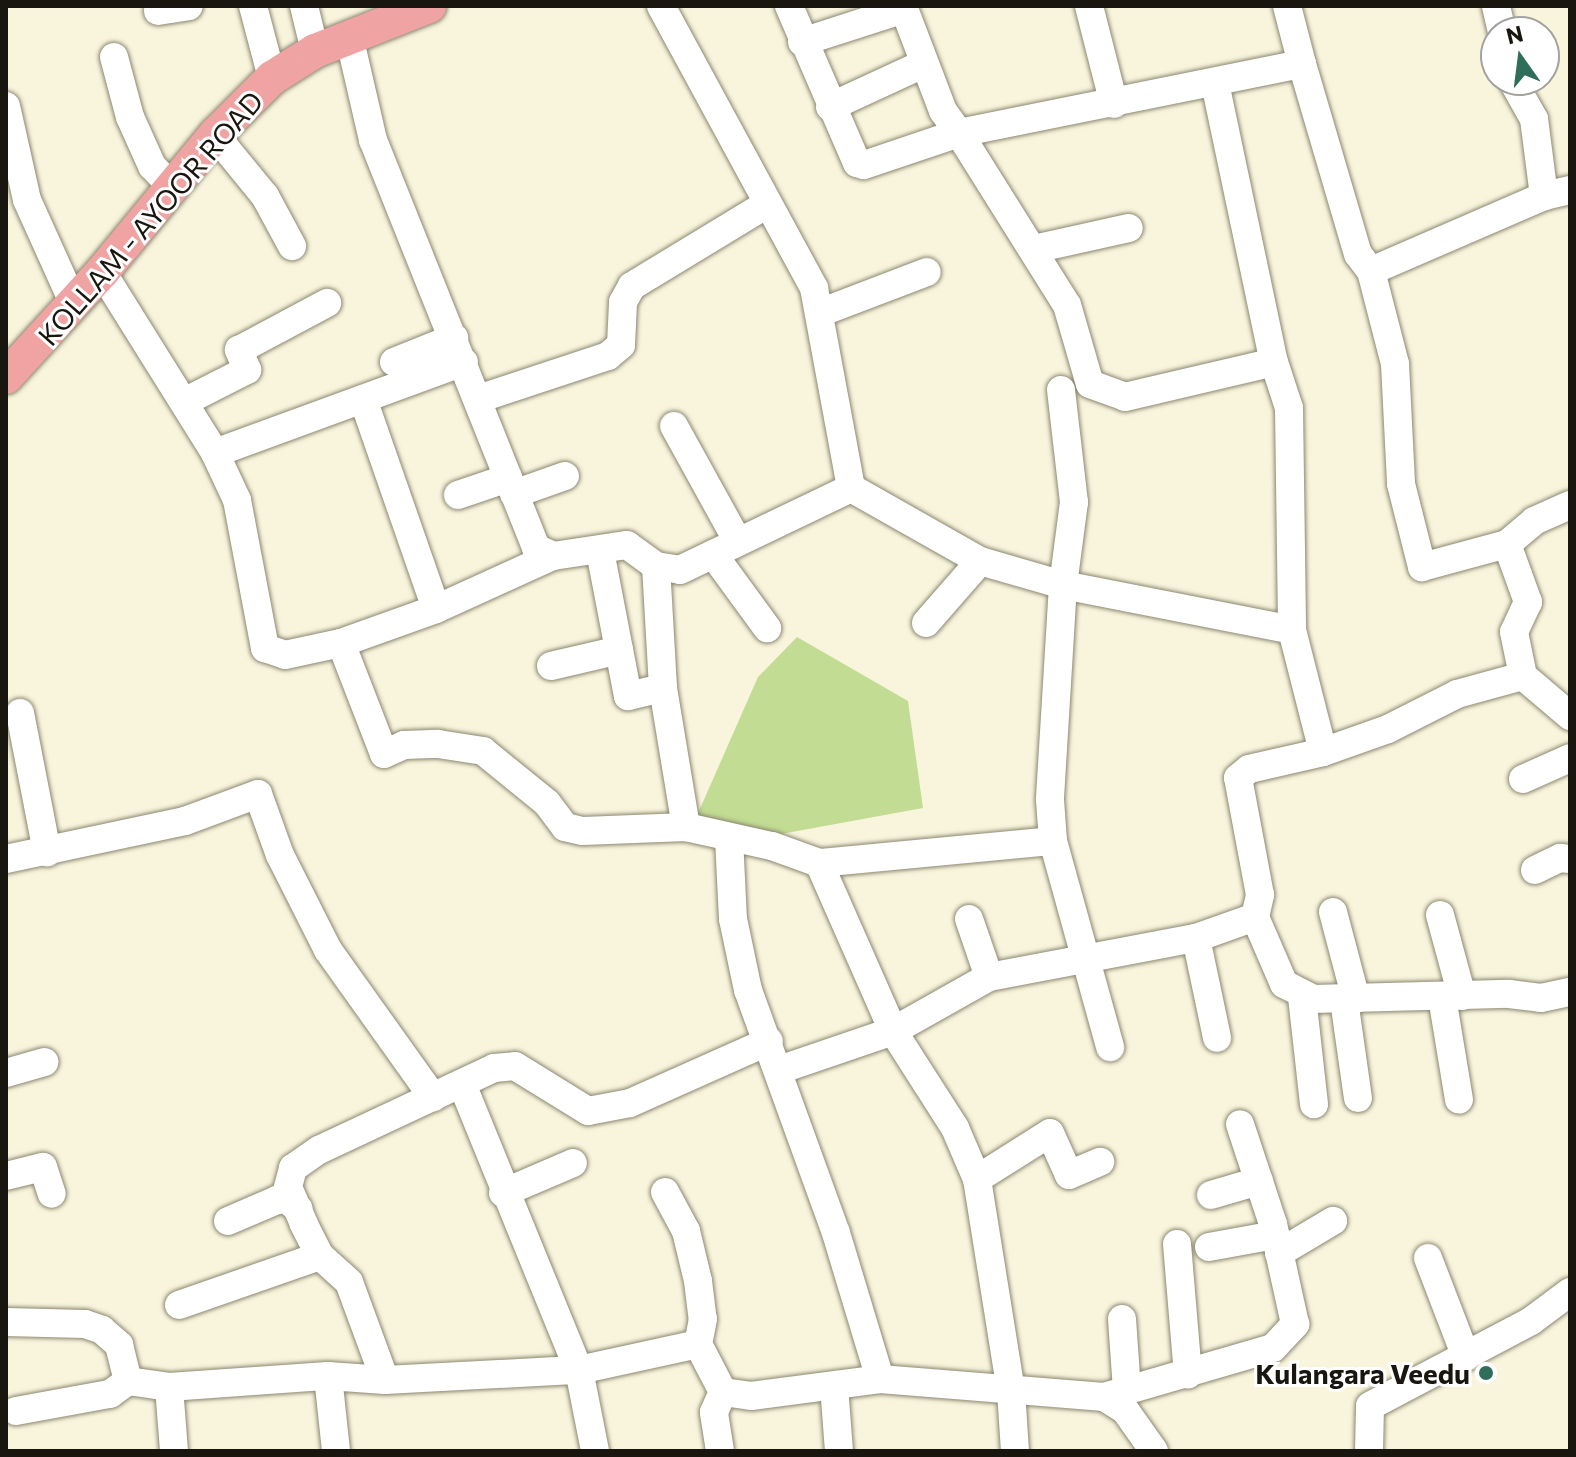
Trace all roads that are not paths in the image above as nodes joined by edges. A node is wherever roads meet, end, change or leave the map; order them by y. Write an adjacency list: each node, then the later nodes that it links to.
1 (189, 6): 10 (street)
2 (253, 6): 17 (street)
3 (304, 6): 13 (street)
4 (429, 6): 11 (main road, KOLLAM - AYOOR ROAD)
5 (661, 6): 27 (street)
6 (789, 6): 12 (street)
7 (1089, 6): 20 (street)
8 (1287, 6): 16 (street)
9 (903, 8): 12 (street); 15 (street)
10 (158, 11)
11 (349, 36): 13 (main road, KOLLAM - AYOOR ROAD); 37 (street)
12 (802, 42): 22 (street)
13 (315, 51): 17 (main road, KOLLAM - AYOOR ROAD)
14 (114, 57): 25 (street)
15 (923, 64): 22 (street); 23 (street)
16 (1302, 64): 18 (street); 31 (street)
17 (272, 78): 24 (main road, KOLLAM - AYOOR ROAD)
18 (1215, 83): 20 (street); 39 (street)
19 (1521, 96): 26 (street)
20 (1114, 104): 23 (street)
21 (6, 106): 35 (street)
22 (830, 107): 23 (street)
23 (959, 133): 30 (street)
24 (215, 135): 25 (main road, KOLLAM - AYOOR ROAD); 29 (street)
25 (172, 187): 32 (main road, KOLLAM - AYOOR ROAD)
26 (1557, 193): 31 (street)
27 (765, 205): 36 (street); 43 (street)
28 (1129, 228): 30 (street)
29 (292, 246)
30 (1034, 249): 39 (street)
31 (1371, 271): 52 (street)
32 (102, 272): 35 (main road, KOLLAM - AYOOR ROAD); 44 (street)
33 (927, 272): 36 (street)
34 (327, 303): 44 (street)
35 (74, 304): 40 (main road, KOLLAM - AYOOR ROAD)
36 (822, 312): 49 (street)
37 (459, 350): 38 (street); 42 (street); 43 (street)
38 (394, 362)
39 (1274, 362): 62 (street)
40 (6, 377)
41 (1061, 390): 58 (street)
42 (363, 399): 46 (street); 59 (street)
43 (478, 399): 48 (street)
44 (184, 402): 46 (street)
45 (674, 426): 53 (street)
46 (215, 453): 63 (street)
47 (565, 476): 48 (street)
48 (511, 486): 50 (street); 55 (street)
49 (851, 488): 53 (street); 56 (street)
50 (458, 495)
51 (1570, 505): 52 (street)
52 (1507, 544): 66 (street)
53 (726, 548): 57 (street); 61 (street)
54 (600, 551): 55 (street); 57 (street); 64 (street)
55 (553, 556): 59 (street)
56 (980, 561): 58 (street); 60 (street)
57 (656, 566): 67 (street)
58 (1063, 585): 62 (street); 75 (street)
59 (436, 609): 63 (street)
60 (926, 623)
61 (767, 628)
62 (1292, 630): 70 (street)
63 (341, 643): 73 (street)
64 (619, 650): 65 (street); 67 (street)
65 (551, 666)
66 (1523, 676): 69 (street); 70 (street)
67 (663, 688): 73 (street)
68 (20, 713): 76 (street)
69 (1570, 716)
70 (1323, 752): 83 (street)
71 (1570, 758): 72 (street)
72 (1523, 779)
73 (686, 827): 74 (street)
74 (729, 838): 79 (street); 94 (street)
75 (1053, 841): 79 (street); 86 (street)
76 (47, 852): 77 (street); 100 (street)
77 (6, 859)
78 (1570, 859): 80 (street)
79 (819, 863): 92 (street)
80 (1535, 870)
81 (1333, 912): 91 (street)
82 (1440, 915): 89 (street)
83 (1255, 917): 85 (street); 90 (street)
84 (969, 919): 87 (street)
85 (1196, 938): 86 (street); 93 (street)
86 (1084, 957): 87 (street); 95 (street)
87 (989, 977): 92 (street)
88 (1570, 992): 89 (street)
89 (1452, 996): 91 (street); 102 (street)
90 (1302, 997): 91 (street); 103 (street)
91 (1350, 999): 101 (street)
92 (893, 1031): 97 (street); 108 (street)
93 (1217, 1038)
94 (769, 1041): 97 (street); 99 (street)
95 (1110, 1047)
96 (44, 1062): 98 (street)
97 (779, 1070): 131 (street)
98 (6, 1073)
99 (462, 1084): 100 (street); 111 (street)
100 (433, 1097): 114 (street)
101 (1358, 1098)
102 (1459, 1100)
103 (1314, 1104)
104 (1240, 1124): 109 (street)
105 (1100, 1162): 108 (street)
106 (573, 1163): 111 (street)
107 (6, 1176): 112 (street)
108 (977, 1179): 136 (street)
109 (1259, 1181): 113 (street); 118 (street)
110 (665, 1192): 126 (street)
111 (503, 1193): 128 (street)
112 (52, 1194)
113 (1211, 1195)
114 (299, 1209): 115 (street); 120 (street)
115 (228, 1221)
116 (1333, 1221): 118 (street)
117 (1177, 1244): 129 (street)
118 (1277, 1244): 119 (street); 129 (street)
119 (1209, 1247)
120 (320, 1256): 123 (street); 132 (street)
121 (1428, 1258): 127 (street)
122 (1570, 1292): 127 (street)
123 (179, 1305)
124 (1122, 1319): 138 (street)
125 (6, 1322): 133 (street)
126 (698, 1344): 128 (street); 137 (street)
127 (1466, 1357): 147 (street)
128 (579, 1370): 132 (street); 142 (street)
129 (1188, 1375): 138 (street)
130 (328, 1376): 132 (street); 135 (street); 141 (street)
131 (880, 1379): 134 (street); 136 (street)
132 (385, 1380)
133 (128, 1381): 135 (street); 139 (street)
134 (834, 1386): 137 (street); 144 (street)
135 (169, 1387): 140 (street)
136 (1011, 1391): 138 (street); 145 (street)
137 (723, 1392): 143 (street)
138 (1116, 1394): 146 (street)
139 (16, 1411)
140 (174, 1451)
141 (336, 1451)
142 (595, 1451)
143 (720, 1451)
144 (839, 1451)
145 (1015, 1451)
146 (1154, 1451)
147 (1369, 1451)

